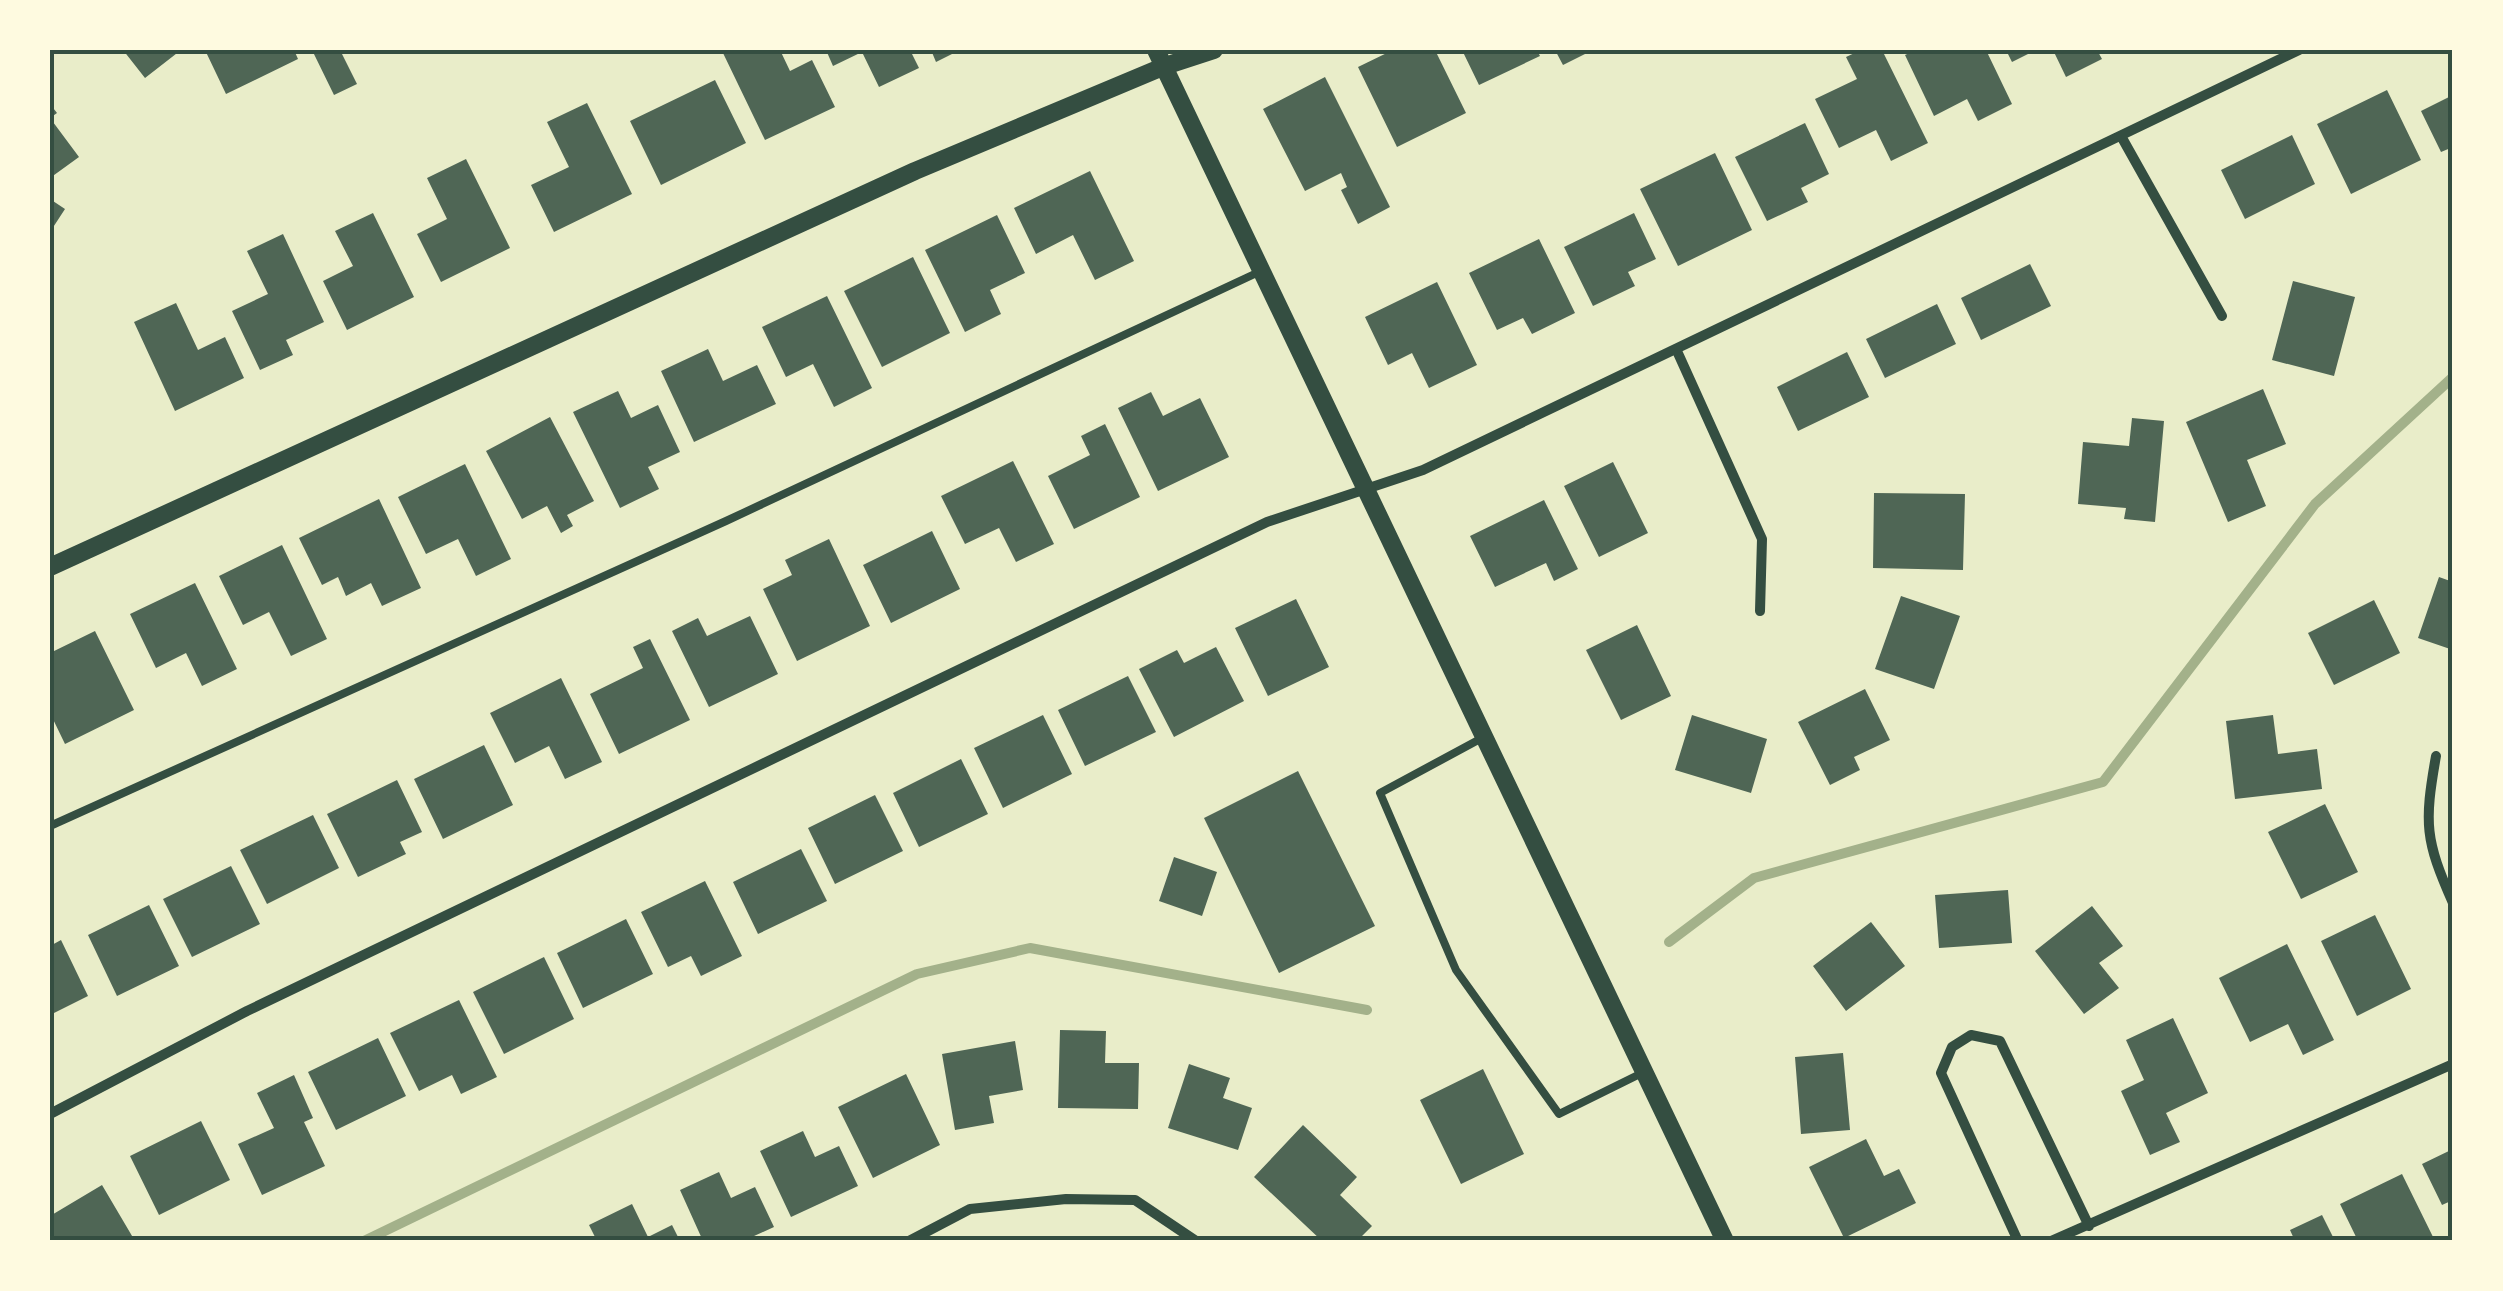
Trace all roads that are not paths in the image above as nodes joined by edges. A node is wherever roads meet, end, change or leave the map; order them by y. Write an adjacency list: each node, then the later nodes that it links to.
1 (1176, 50): 4 (street)
2 (1214, 50): 4 (street)
3 (2299, 50): 5 (street)
4 (1160, 58): 6 (street); 10 (street)
5 (2122, 136): 7 (street); 8 (street)
6 (1262, 271): 9 (street); 14 (lane)
7 (2222, 316)
8 (1677, 351): 9 (street); 11 (street)
9 (1364, 491): 12 (street); 18 (street)
10 (50, 567)
11 (1760, 611)
12 (1482, 738): 17 (street); 17 (lane)
13 (2436, 756): 15 (street)
14 (50, 826)
15 (2453, 902)
16 (2453, 1064): 19 (street)
17 (1642, 1074): 22 (street)
18 (50, 1114)
19 (2089, 1226): 23 (street); 24 (street)
20 (909, 1241): 21 (street)
21 (1196, 1241)
22 (1724, 1241)
23 (2018, 1241)
24 (2051, 1241)

